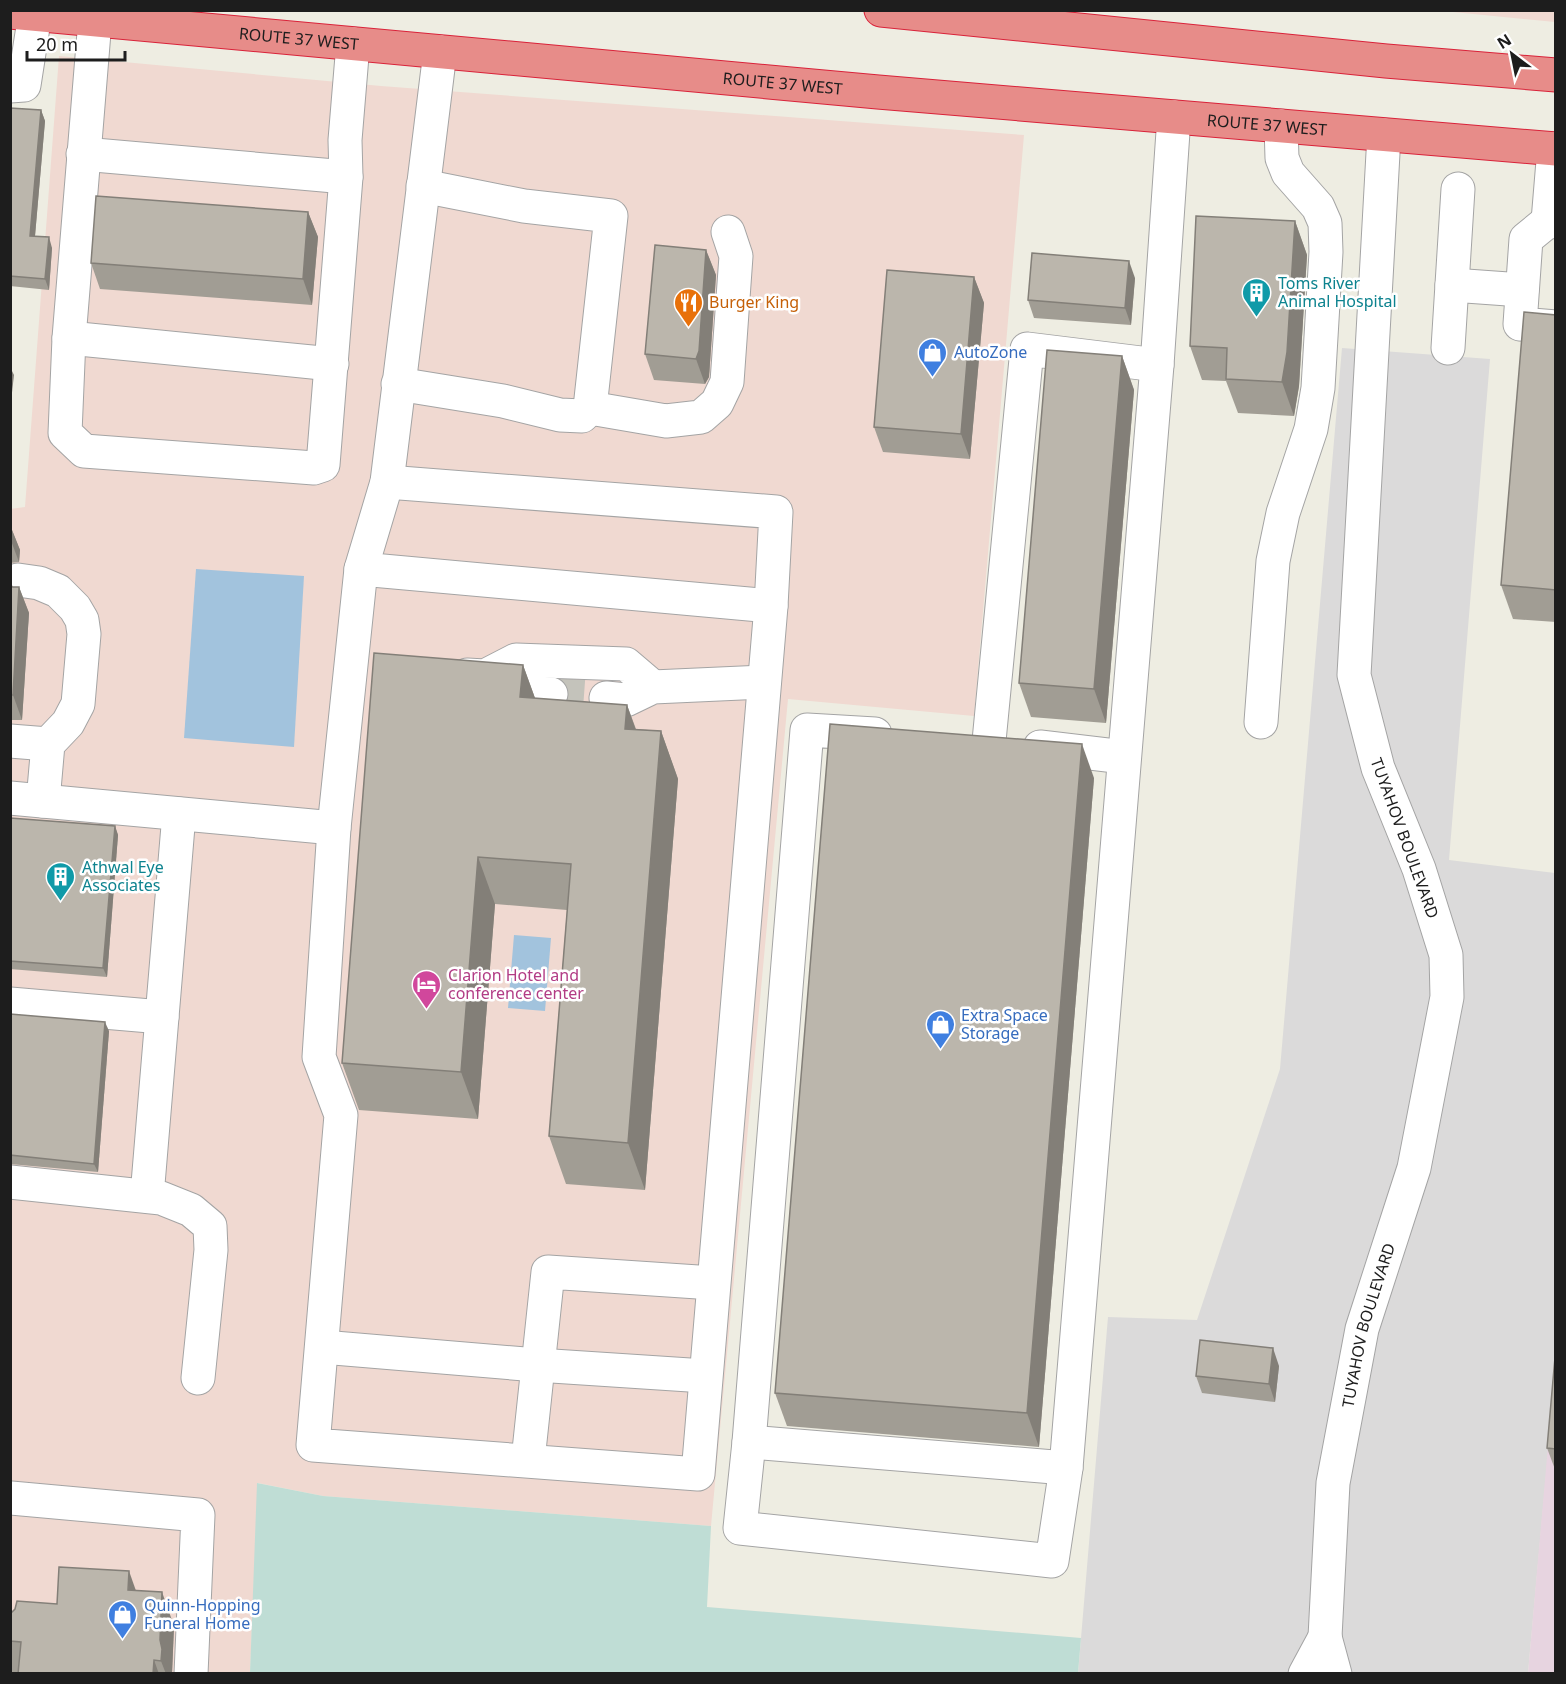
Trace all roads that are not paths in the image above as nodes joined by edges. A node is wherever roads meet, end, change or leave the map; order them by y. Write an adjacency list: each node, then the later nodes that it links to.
1 (892, 11): 3 (highway)
2 (22, 13): 4 (highway, ROUTE 37 WEST); 9 (street)
3 (1012, 17): 5 (highway)
4 (95, 20): 6 (highway, ROUTE 37 WEST); 14 (street)
5 (1081, 21): 8 (highway)
6 (353, 44): 7 (highway, ROUTE 37 WEST); 15 (street)
7 (440, 52): 10 (highway, ROUTE 37 WEST); 16 (street)
8 (1556, 75)
9 (10, 86)
10 (1174, 117): 11 (highway, ROUTE 37 WEST); 26 (street)
11 (1281, 126): 12 (highway, ROUTE 37 WEST); 41 (street)
12 (1384, 135): 13 (highway, ROUTE 37 WEST); 66 (street, TUYAHOV BOULEVARD)
13 (1555, 149): 18 (street)
14 (83, 154): 15 (street); 23 (street)
15 (346, 177): 25 (street)
16 (423, 186): 27 (street); 28 (street)
17 (1458, 189): 20 (street)
18 (1552, 222): 21 (street)
19 (728, 232): 28 (street)
20 (1452, 285): 21 (street); 24 (street)
21 (1522, 290): 22 (street)
22 (1556, 327)
23 (69, 338): 25 (street); 25 (street)
24 (1448, 348)
25 (332, 364)
26 (1157, 365): 45 (street); 47 (street)
27 (398, 384): 28 (street); 29 (street)
28 (590, 408)
29 (387, 482): 30 (street); 32 (street)
30 (361, 569): 32 (street); 33 (street)
31 (18, 580): 46 (street)
32 (771, 606): 37 (street)
33 (351, 670): 34 (street); 51 (street)
34 (384, 672)
35 (440, 674): 36 (street)
36 (485, 676): 38 (street); 39 (street)
37 (764, 682): 38 (street); 56 (street)
38 (653, 687): 40 (street)
39 (551, 694)
40 (606, 698)
41 (1261, 722)
42 (909, 736): 61 (street)
43 (955, 739): 45 (street)
44 (10, 741): 46 (street)
45 (989, 741): 47 (street)
46 (48, 744): 49 (street)
47 (1124, 757): 63 (street)
48 (10, 798): 49 (street)
49 (43, 801): 50 (street)
50 (179, 814): 51 (street); 53 (street)
51 (334, 828): 57 (street)
52 (10, 1004): 53 (street)
53 (162, 1017): 55 (street)
54 (10, 1182): 55 (street)
55 (147, 1196): 60 (street)
56 (713, 1283): 58 (street); 59 (street)
57 (322, 1347): 58 (street); 62 (street)
58 (537, 1365): 59 (street); 62 (street)
59 (705, 1376): 62 (street)
60 (198, 1378)
61 (749, 1442): 63 (street); 63 (street)
62 (528, 1460)
63 (1066, 1468)
64 (11, 1498): 65 (street); 67 (street)
65 (10, 1504)
66 (1325, 1637): 68 (street, TUYAHOV BOULEVARD); 69 (street, TUYAHOV BOULEVARD)
67 (191, 1674)
68 (1305, 1674)
69 (1335, 1674)

